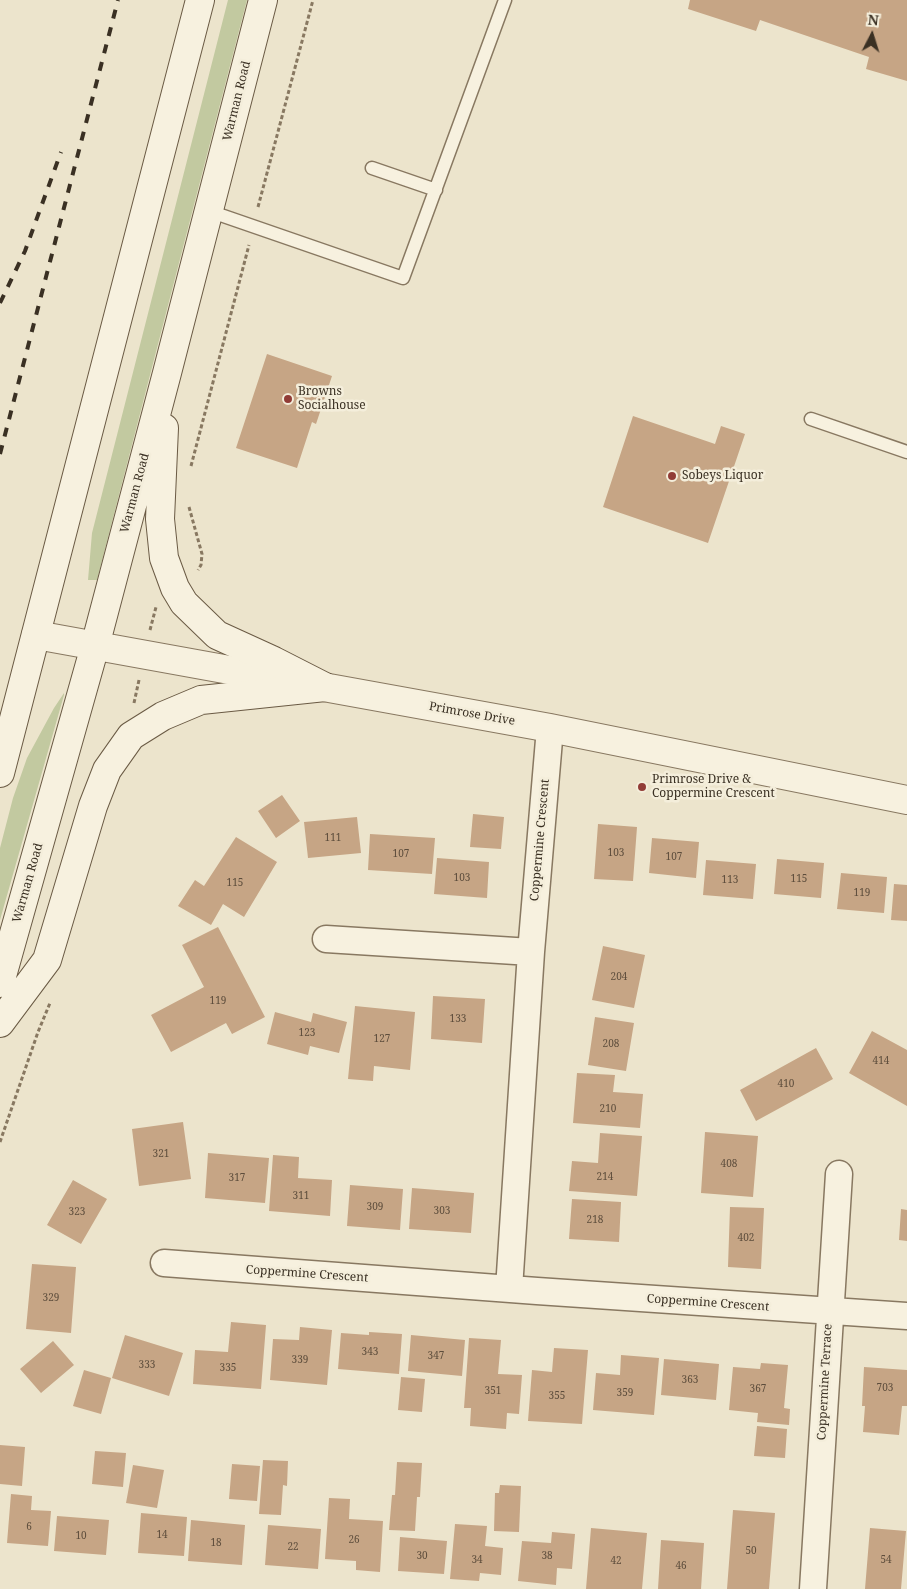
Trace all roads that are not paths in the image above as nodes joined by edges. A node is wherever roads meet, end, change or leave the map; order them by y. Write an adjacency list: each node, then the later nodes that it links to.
1 (200, 0): 10 (main road)
2 (263, 0): 6 (main road, Warman Road)
3 (505, 0): 5 (lane)
4 (372, 168): 5 (lane)
5 (436, 190): 6 (lane)
6 (209, 211): 7 (main road, Warman Road)
7 (167, 373): 11 (main road, Warman Road); 12 (main road)
8 (811, 419): 9 (lane)
9 (907, 452)
10 (36, 635): 11 (main road, Primrose Drive); 14 (main road)
11 (95, 646): 12 (main road, Primrose Drive); 18 (main road, Warman Road)
12 (325, 687): 13 (main road, Primrose Drive); 19 (main road)
13 (550, 728): 15 (main road, Primrose Drive); 17 (street, Coppermine Crescent)
14 (0, 773)
15 (907, 800)
16 (326, 939): 17 (street)
17 (531, 952): 22 (street, Coppermine Crescent)
18 (0, 983)
19 (0, 1023)
20 (839, 1174): 23 (street, Coppermine Terrace)
21 (164, 1263): 22 (street, Coppermine Crescent)
22 (509, 1289): 23 (street, Coppermine Crescent)
23 (829, 1310): 24 (street, Coppermine Crescent); 25 (street, Coppermine Terrace)
24 (907, 1316)
25 (812, 1589)

